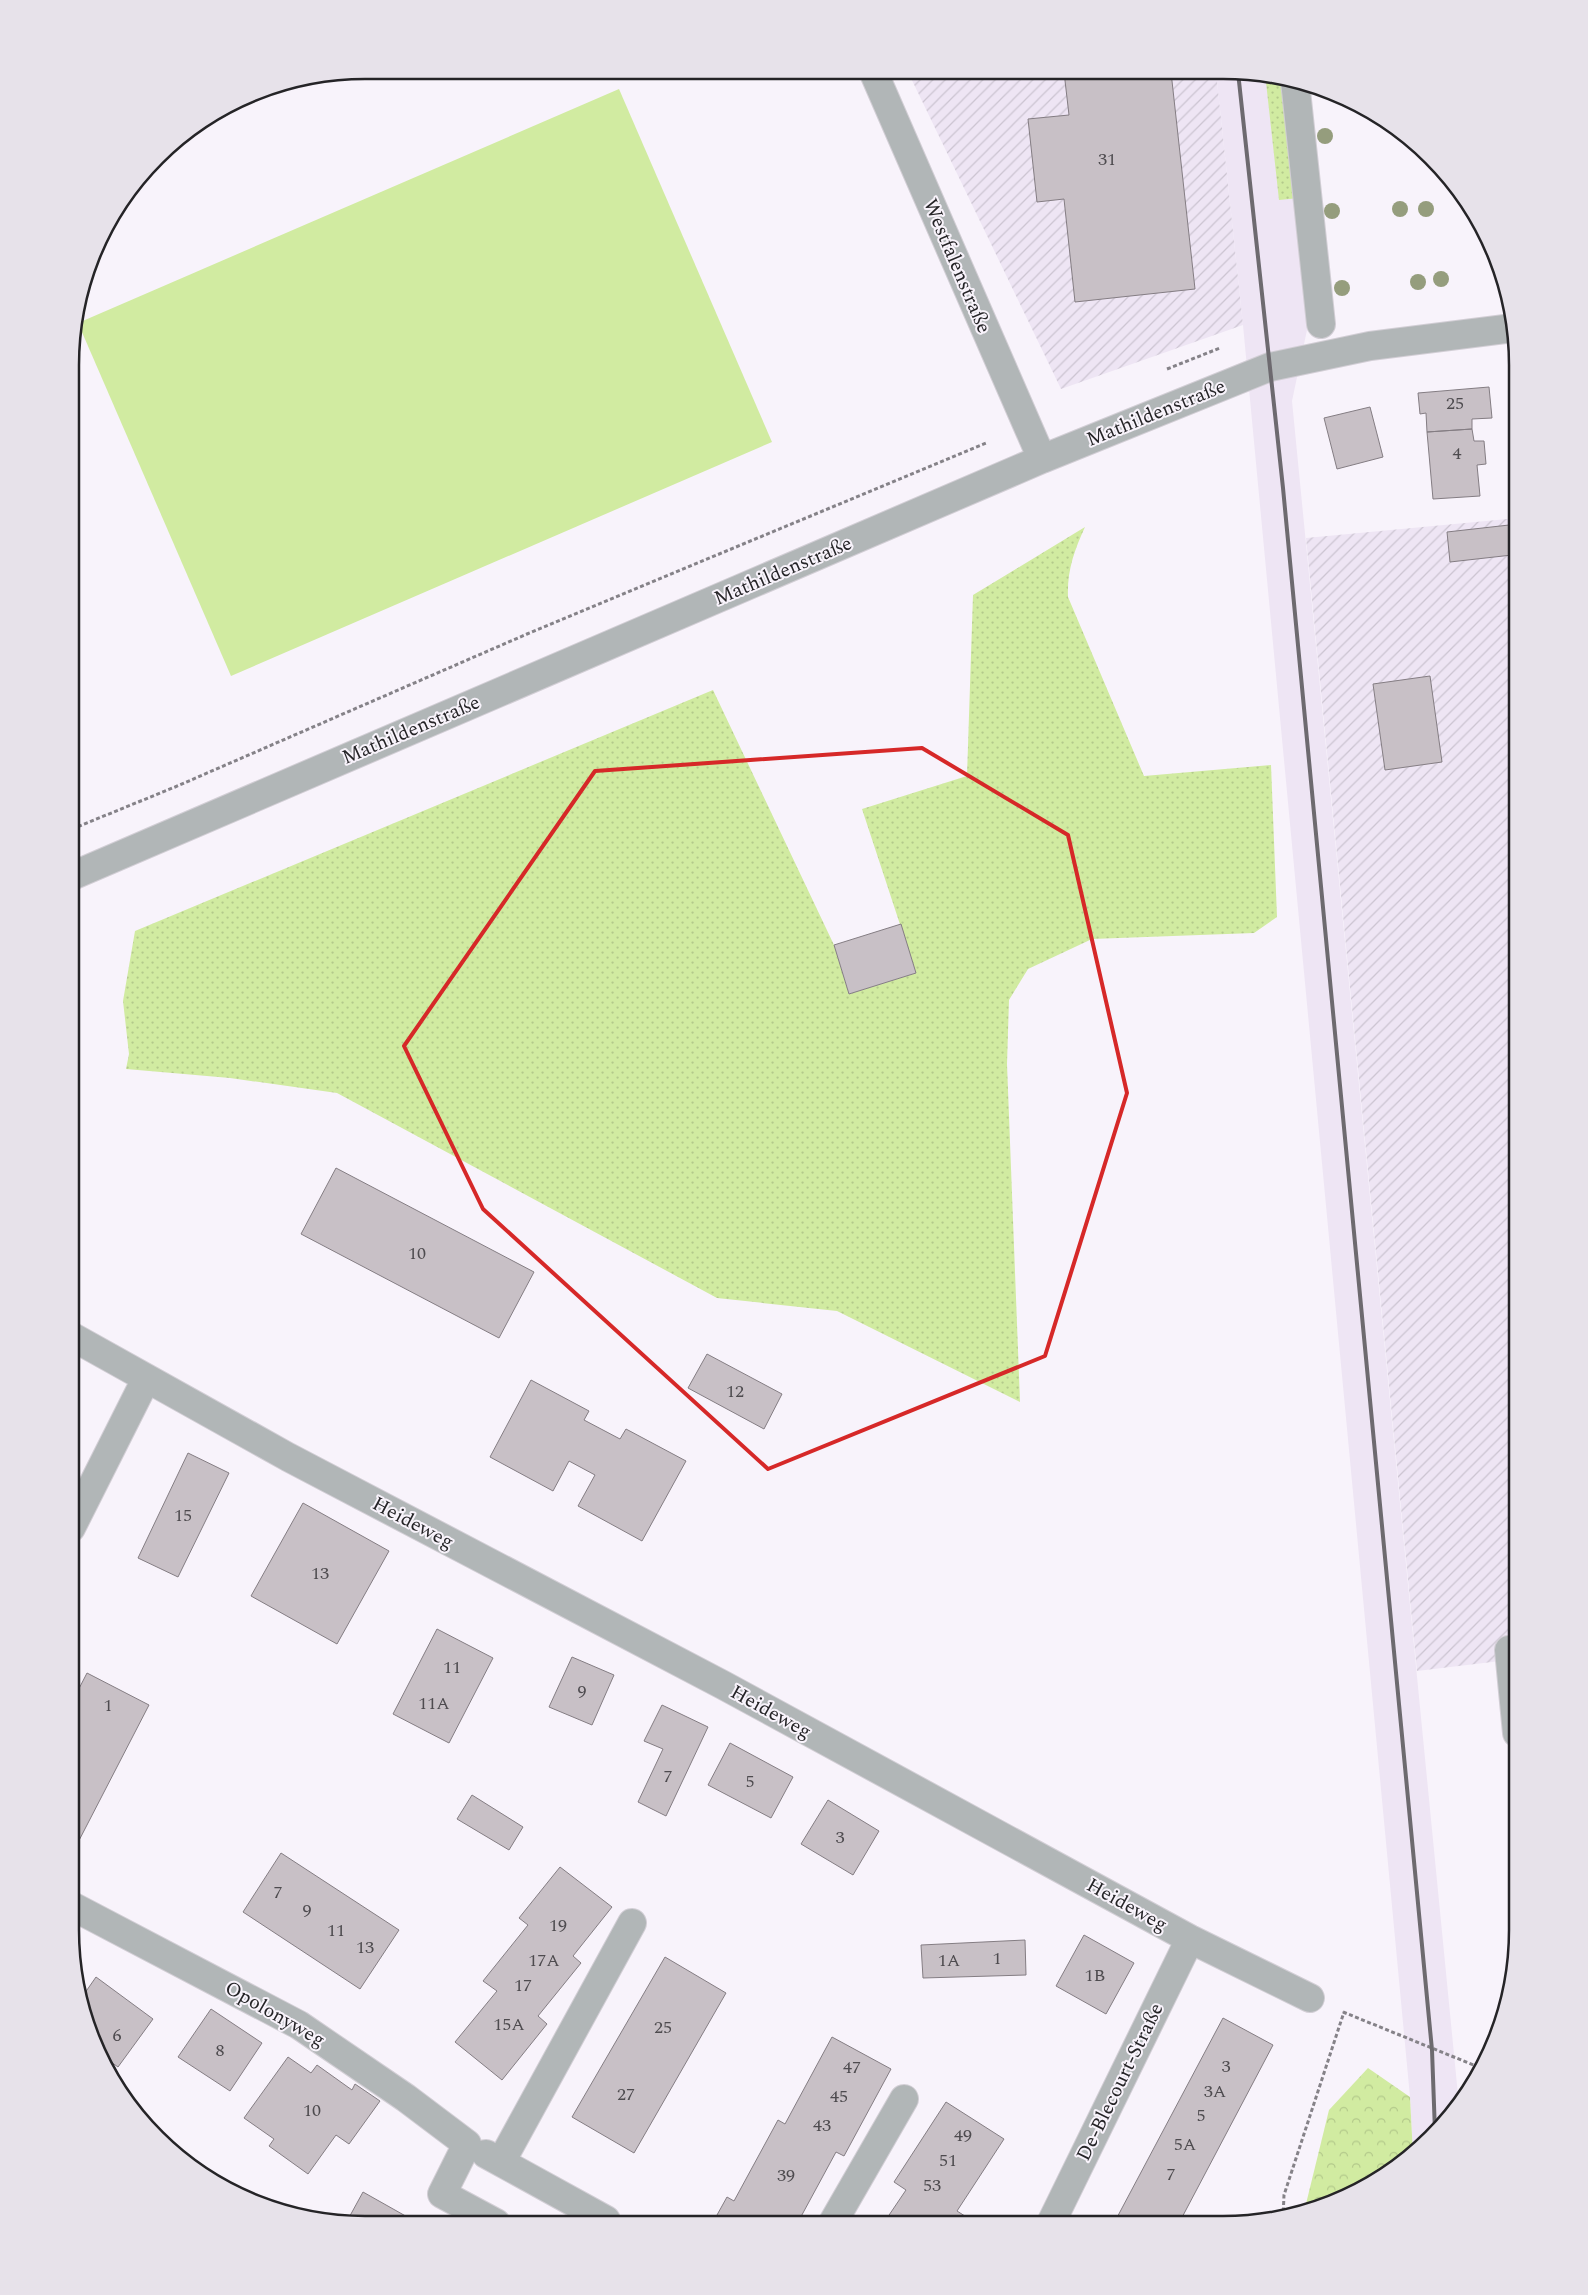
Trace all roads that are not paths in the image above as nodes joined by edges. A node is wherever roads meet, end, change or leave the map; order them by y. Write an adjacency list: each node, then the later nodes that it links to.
1 (876, 79): 5 (street, Westfalenstraße)
2 (1295, 87): 3 (street)
3 (1321, 324)
4 (1507, 329): 5 (street, Mathildenstraße)
5 (1042, 459): 6 (street, Mathildenstraße)
6 (79, 873)
7 (79, 1341): 8 (street, Heideweg)
8 (146, 1379): 9 (street); 12 (street, Heideweg)
9 (79, 1512)
10 (79, 1910): 15 (street, Opolonyweg)
11 (632, 1922): 16 (street)
12 (1190, 1940): 13 (street, Heideweg); 20 (street, De-Blecourt-Straße)
13 (1310, 1998)
14 (904, 2099): 19 (street)
15 (467, 2144): 16 (street, Opolonyweg); 17 (street)
16 (500, 2162): 18 (street, Opolonyweg)
17 (483, 2216)
18 (599, 2216)
19 (837, 2216)
20 (1054, 2216)

